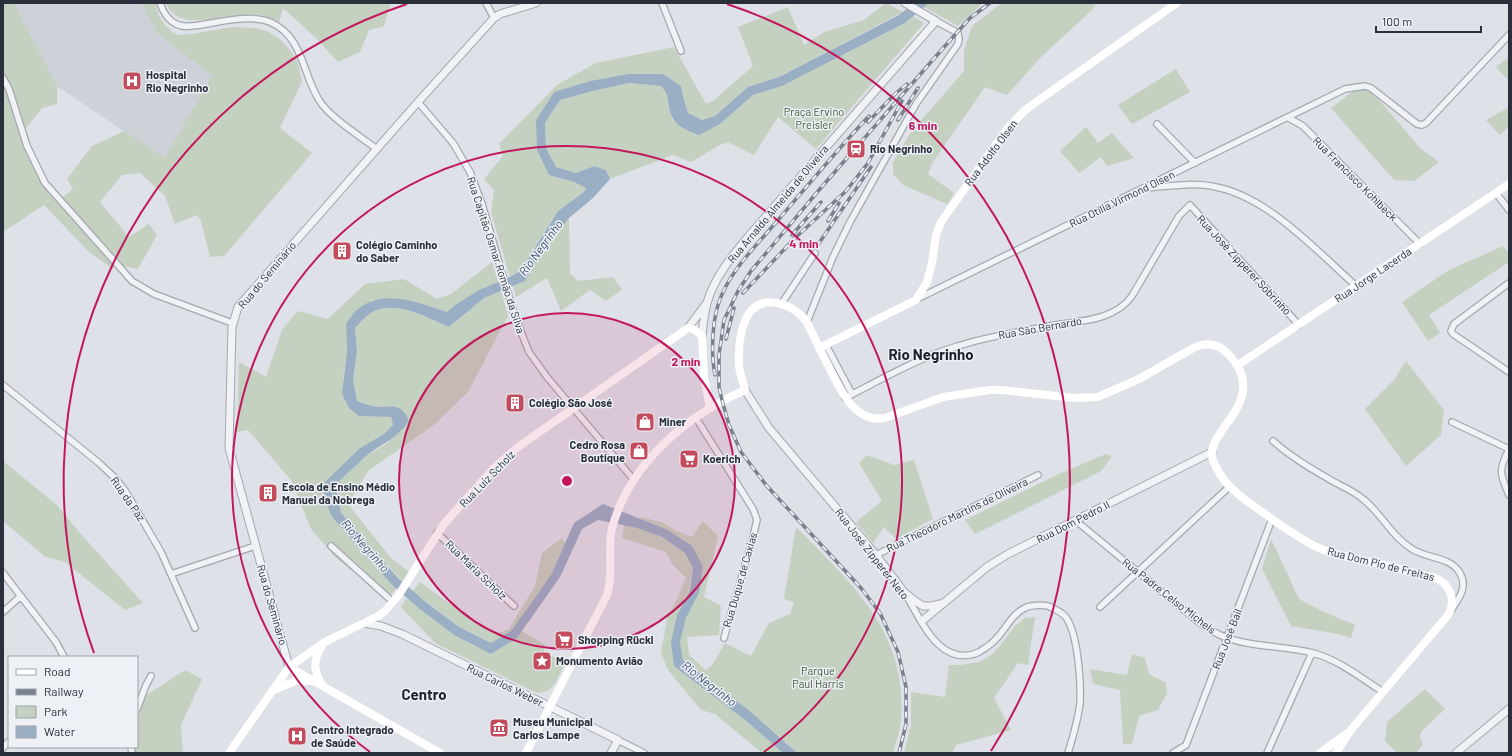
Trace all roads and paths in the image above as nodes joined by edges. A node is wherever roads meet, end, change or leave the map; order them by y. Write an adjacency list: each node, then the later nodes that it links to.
1 (160, 3): 15 (street)
2 (486, 3): 7 (street)
3 (536, 3): 7 (street, Rua do Seminário)
4 (662, 3): 10 (street)
5 (905, 3): 8 (street)
6 (1176, 3): 26 (main road, Rua Adolfo Olsen)
7 (494, 18): 12 (street, Rua do Seminário)
8 (936, 20): 27 (street, Rua Arnaldo Almeida de Oliveira); 29 (street)
9 (1509, 35): 13 (street, Rua Otília Virmond Olsen)
10 (681, 51)
11 (3, 78): 30 (street)
12 (418, 102): 15 (street, Rua do Seminário); 40 (street, Rua Capitão Osmar Romão da Silva)
13 (1289, 118): 16 (street, Rua Otília Virmond Olsen); 22 (street, Rua Francisco Kohlbeck)
14 (1157, 124): 16 (street)
15 (377, 148): 30 (street, Rua do Seminário)
16 (1195, 164): 18 (street, Rua Otília Virmond Olsen)
17 (1509, 184): 19 (main road, Rua Jorge Lacerda)
18 (1145, 188): 25 (street); 26 (street, Rua Otília Virmond Olsen)
19 (1496, 193): 21 (street); 22 (main road, Rua Jorge Lacerda)
20 (1190, 205): 31 (street, Rua José Zipperer Sobrinho); 39 (street, Rua São Bernardo)
21 (1509, 210)
22 (1420, 244): 25 (main road, Rua Jorge Lacerda)
23 (815, 253): 28 (street)
24 (1509, 283): 36 (street)
25 (1356, 286): 31 (main road, Rua Jorge Lacerda)
26 (916, 300): 34 (main road, Rua Otília Virmond Olsen)
27 (707, 302): 32 (street, Rua Arnaldo Almeida de Oliveira); 33 (street, Rua Arnaldo Almeida de Oliveira)
28 (782, 304): 29 (main road, Rua José Zipperer Neto); 38 (main road, Rua José Zipperer Neto)
29 (807, 322): 34 (main road)
30 (232, 323): 54 (street, Rua do Seminário)
31 (1299, 325): 35 (main road, Rua Jorge Lacerda)
32 (688, 328): 33 (main road); 40 (main road, Rua Luiz Scholz)
33 (702, 336): 41 (main road, Rua Arnaldo Almeida de Oliveira)
34 (823, 346): 39 (main road)
35 (1238, 365): 39 (main road); 46 (main road)
36 (1509, 372)
37 (3, 385): 59 (street, Rua da Paz)
38 (746, 390): 41 (main road); 56 (street, Rua José Zipperer Neto)
39 (848, 396)
40 (573, 408): 48 (street, Rua Capitão Osmar Romão da Silva); 53 (main road, Rua Luiz Scholz)
41 (710, 408): 42 (main road)
42 (696, 418): 48 (main road); 71 (street, Rua Duque de Caxias)
43 (1452, 422): 45 (street)
44 (1273, 441): 66 (street)
45 (1509, 449): 50 (street)
46 (1212, 452): 49 (main road, Rua Dom Pio de Freitas); 52 (street, Rua Dom Pedro II)
47 (1038, 475): 56 (street, Rua Theodoro Martins de Oliveira)
48 (634, 480): 83 (main road)
49 (1230, 487): 51 (main road, Rua Dom Pio de Freitas); 57 (street)
50 (1509, 495)
51 (1272, 519): 66 (main road, Rua Dom Pio de Freitas); 72 (street, Rua José Bail)
52 (1075, 520): 57 (street, Rua Padre Celso Michels); 63 (street, Rua Dom Pedro II)
53 (437, 533): 62 (main road, Rua Luiz Scholz); 64 (street, Rua Maria Scholz)
54 (255, 546): 59 (street); 76 (street, Rua do Seminário)
55 (331, 546): 62 (street)
56 (876, 555): 60 (street, Rua José Zipperer Neto)
57 (1138, 572): 65 (street); 72 (street, Rua Padre Celso Michels)
58 (3, 573): 61 (street)
59 (172, 574): 70 (street, Rua da Paz)
60 (904, 592): 63 (street); 68 (street, Rua José Zipperer Neto)
61 (21, 596): 67 (street); 75 (street)
62 (396, 599): 69 (main road, Rua Luiz Scholz)
63 (942, 604): 68 (street, Rua Dom Pedro II)
64 (514, 606)
65 (1100, 608)
66 (1451, 609): 81 (main road)
67 (3, 612)
68 (922, 622): 92 (street, Rua José Zipperer Neto)
69 (364, 623): 73 (main road, Rua Luiz Scholz); 83 (street, Rua Carlos Weber)
70 (195, 628)
71 (724, 638)
72 (1228, 638): 74 (street, Rua Padre Celso Michels); 93 (street, Rua José Bail)
73 (325, 642): 76 (main road, Rua Luiz Scholz); 79 (main road)
74 (1312, 653): 81 (street, Rua Padre Celso Michels); 94 (street)
75 (63, 656)
76 (289, 667): 78 (main road); 80 (main road)
77 (151, 676): 82 (street)
78 (315, 681): 79 (main road); 80 (main road)
79 (323, 686): 88 (main road)
80 (274, 691): 87 (main road)
81 (1383, 692): 85 (main road)
82 (138, 706)
83 (550, 706): 86 (street, Rua Carlos Weber); 89 (main road)
84 (1509, 709): 97 (street)
85 (1350, 731): 95 (main road); 96 (main road)
86 (618, 740): 90 (street); 91 (street, Rua Carlos Weber)
87 (229, 753)
88 (440, 753)
89 (526, 753)
90 (611, 753)
91 (644, 753)
92 (1068, 753)
93 (1173, 753)
94 (1267, 753)
95 (1320, 753)
96 (1336, 753)
97 (1456, 753)

